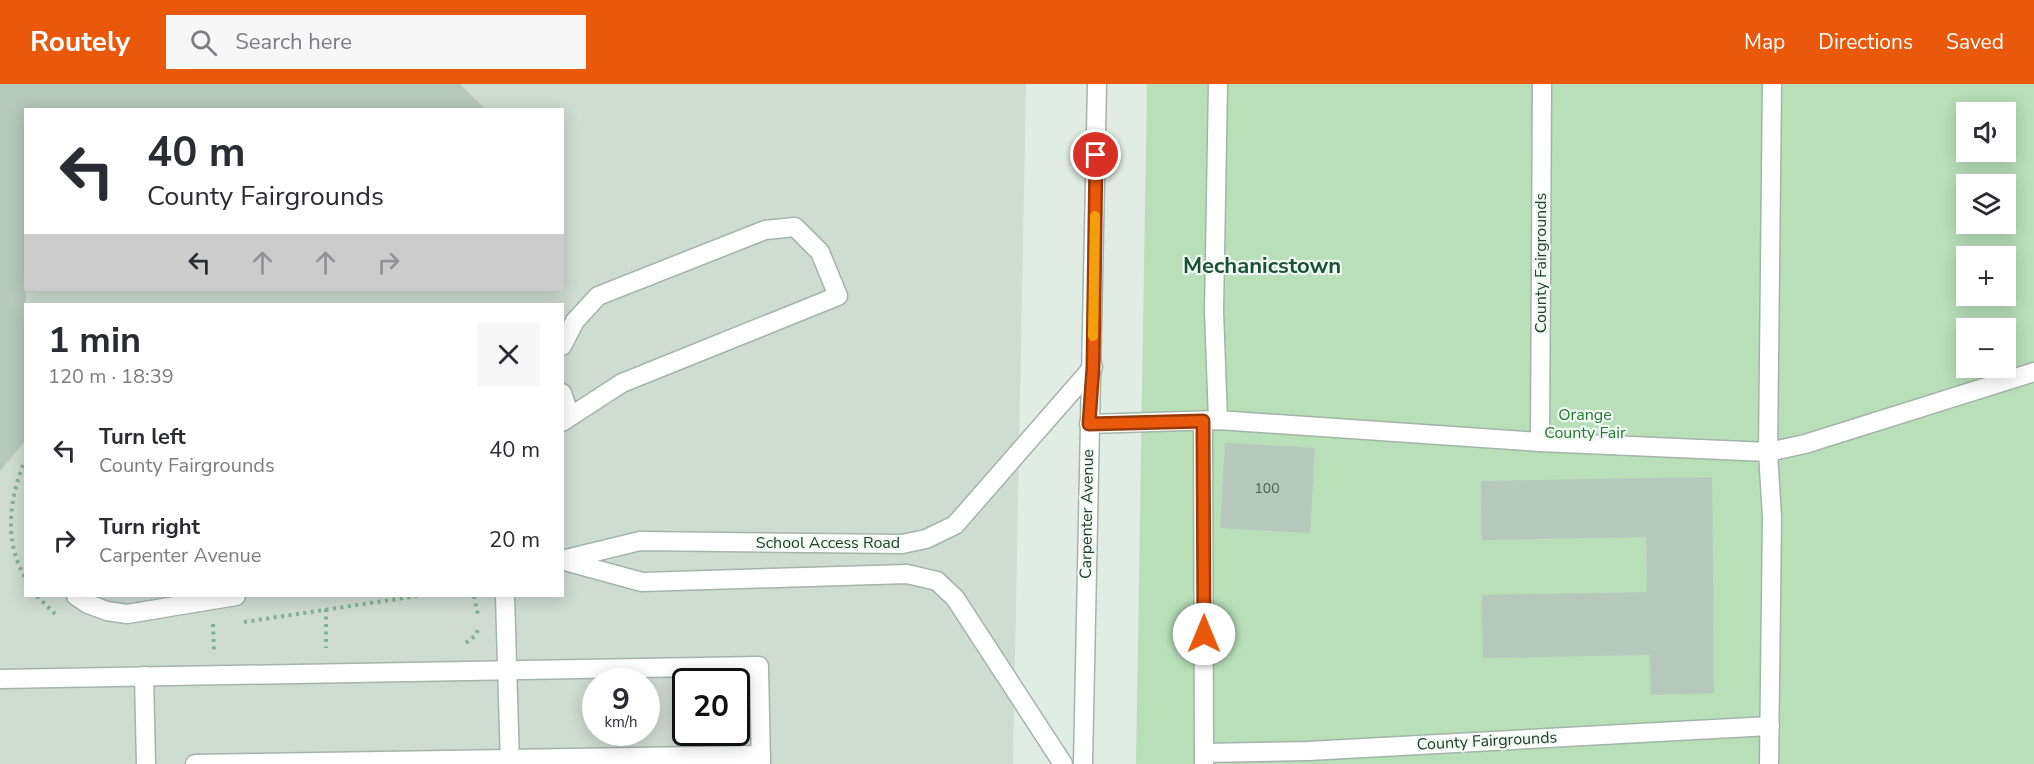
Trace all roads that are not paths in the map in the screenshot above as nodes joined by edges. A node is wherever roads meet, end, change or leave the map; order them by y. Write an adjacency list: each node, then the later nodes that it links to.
1 (1097, 84): 6 (street, Carpenter Avenue)
2 (1218, 84): 9 (street)
3 (1542, 84): 11 (street, County Fairgrounds)
4 (1772, 84): 12 (street)
5 (564, 342): 8 (street)
6 (1093, 367): 10 (street, Carpenter Avenue); 13 (street, School Access Road)
7 (2034, 372): 12 (street)
8 (566, 419)
9 (1211, 420): 10 (street); 11 (street); 24 (street)
10 (1089, 424): 30 (street, Carpenter Avenue)
11 (1540, 442): 12 (street)
12 (1768, 452): 23 (street)
13 (902, 544): 14 (street, School Access Road); 16 (street)
14 (564, 560)
15 (564, 561): 16 (street, School Access Road)
16 (907, 574): 29 (street, School Access Road)
17 (78, 597): 18 (street)
18 (228, 597)
19 (505, 597): 20 (street)
20 (506, 670): 21 (street); 25 (street); 26 (street)
21 (144, 676): 22 (street); 27 (street)
22 (0, 679)
23 (1770, 726): 24 (street, County Fairgrounds); 31 (street)
24 (1204, 758)
25 (761, 759): 26 (street)
26 (510, 761): 28 (street)
27 (146, 764)
28 (195, 764)
29 (1063, 764)
30 (1083, 764)
31 (1769, 764)

